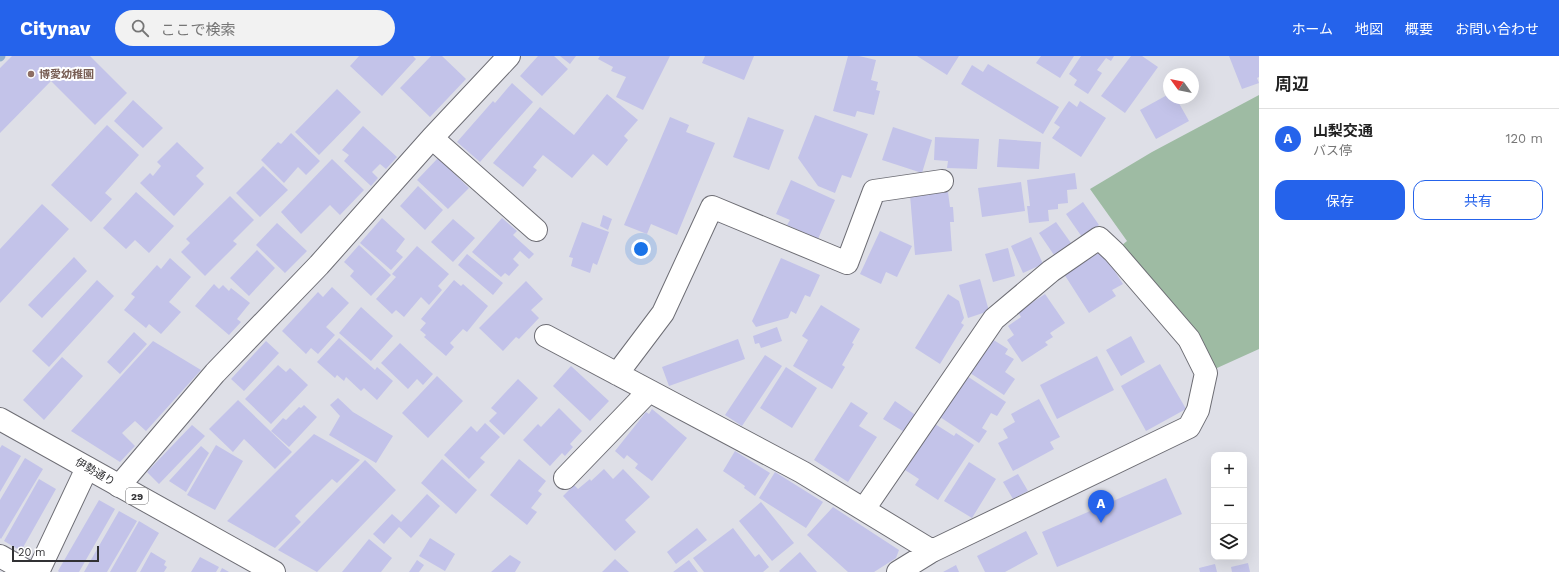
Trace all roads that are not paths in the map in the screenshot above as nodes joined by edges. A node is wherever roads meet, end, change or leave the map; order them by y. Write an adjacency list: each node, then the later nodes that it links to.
1 (509, 56): 2 (street)
2 (432, 138): 4 (street); 11 (street)
3 (942, 181): 6 (street)
4 (536, 230)
5 (546, 336): 6 (street)
6 (617, 374): 7 (street)
7 (649, 391): 10 (street); 12 (street)
8 (0, 419): 9 (street, 伊勢通り / 29)
9 (87, 468): 11 (street, 伊勢通り / 29); 16 (street)
10 (565, 478)
11 (119, 486): 17 (street, 伊勢通り / 29)
12 (864, 509): 13 (street); 13 (street)
13 (932, 551): 18 (street)
14 (0, 556): 15 (street)
15 (28, 572)
16 (38, 572)
17 (274, 572)
18 (898, 572)

